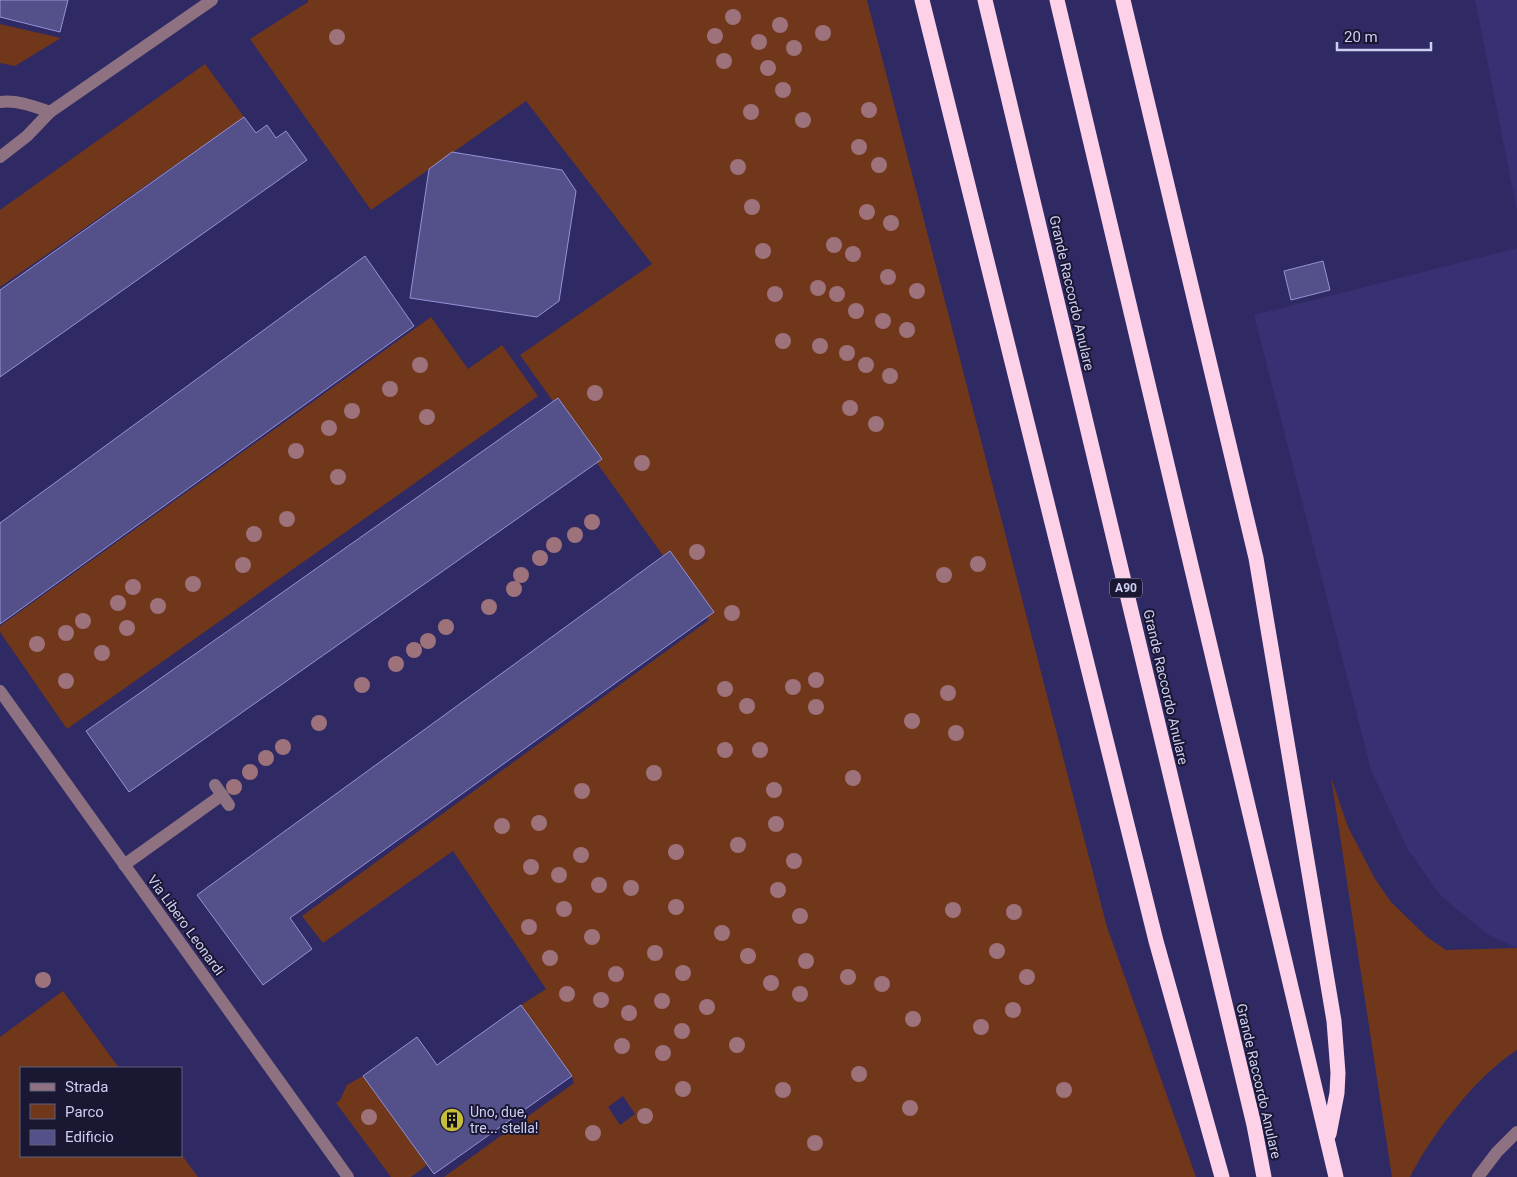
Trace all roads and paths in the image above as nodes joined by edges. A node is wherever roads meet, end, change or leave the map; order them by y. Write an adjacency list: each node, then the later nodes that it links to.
1 (212, 0): 7 (street)
2 (922, 0): 15 (highway)
3 (986, 0): 16 (highway, Grande Raccordo Anulare / A90)
4 (1057, 0): 13 (highway)
5 (1123, 0): 13 (highway)
6 (0, 102): 7 (street)
7 (50, 112): 8 (street)
8 (0, 157)
9 (0, 691): 11 (street, Via Libero Leonardi)
10 (222, 795): 11 (street)
11 (124, 865): 14 (street, Via Libero Leonardi)
12 (1517, 1132): 18 (street)
13 (1328, 1140): 17 (highway)
14 (348, 1177)
15 (1222, 1177)
16 (1264, 1177)
17 (1336, 1177)
18 (1478, 1177)

